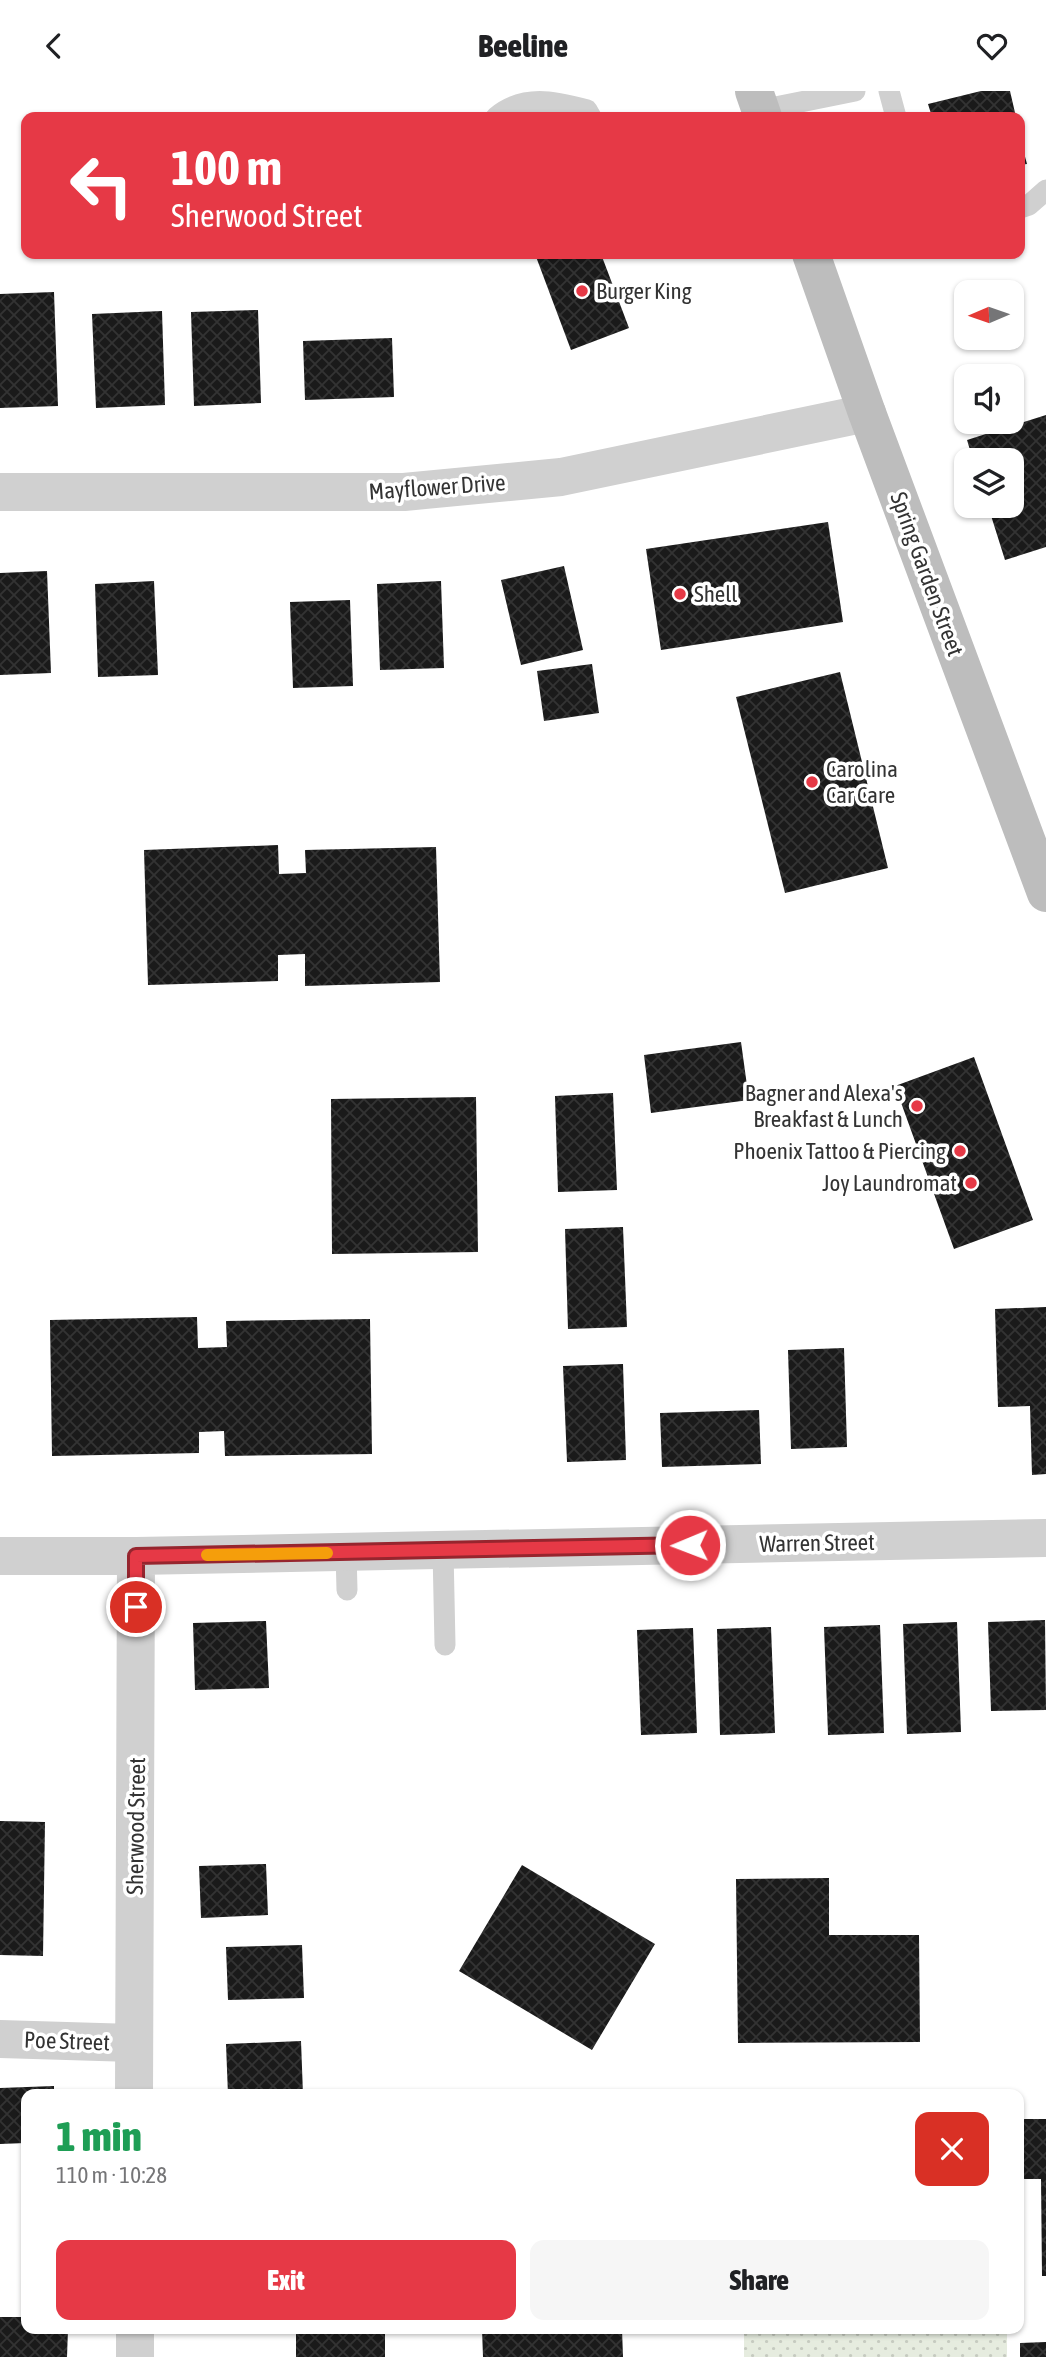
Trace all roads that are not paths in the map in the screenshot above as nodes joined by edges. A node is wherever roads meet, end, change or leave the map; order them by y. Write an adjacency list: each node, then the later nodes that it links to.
1 (855, 91): 3 (lane)
2 (889, 91): 6 (lane)
3 (759, 106)
4 (502, 112): 5 (lane)
5 (588, 112)
6 (895, 112)
7 (1046, 190): 8 (lane)
8 (1025, 206)
9 (815, 259): 10 (main road, Spring Garden Street)
10 (867, 413): 11 (street, Mayflower Drive); 12 (main road, Spring Garden Street)
11 (0, 492)
12 (1046, 893)
13 (1046, 1538): 14 (street, Warren Street)
14 (443, 1550): 15 (street, Warren Street); 19 (lane)
15 (346, 1552): 17 (street, Warren Street); 18 (lane)
16 (0, 1556): 17 (street, Warren Street)
17 (136, 1556): 21 (street, Sherwood Street)
18 (346, 1590)
19 (445, 1645)
20 (0, 2039): 21 (street, Poe Street)
21 (134, 2043): 22 (street, Sherwood Street)
22 (134, 2089)
23 (135, 2334): 24 (street)
24 (135, 2357)

